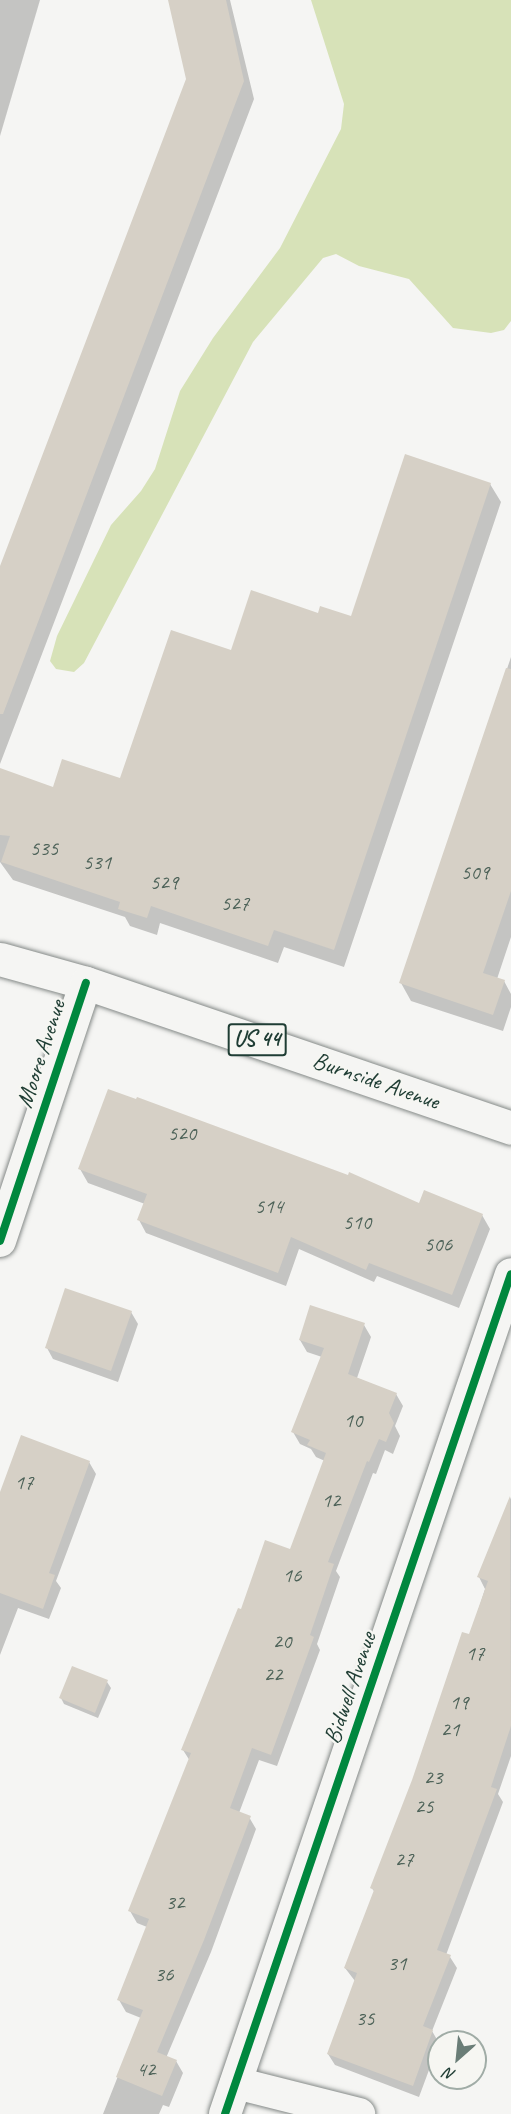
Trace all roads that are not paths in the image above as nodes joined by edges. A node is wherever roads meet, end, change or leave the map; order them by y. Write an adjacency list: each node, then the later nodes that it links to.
1 (0, 959): 2 (main road, Burnside Avenue / US 44)
2 (86, 983): 3 (main road, Burnside Avenue / US 44); 4 (street, Moore Avenue)
3 (511, 1128)
4 (0, 1241)
5 (511, 1274): 6 (street, Bidwell Avenue)
6 (236, 2083): 7 (street, Bidwell Avenue); 8 (street)
7 (225, 2114)
8 (359, 2114)

